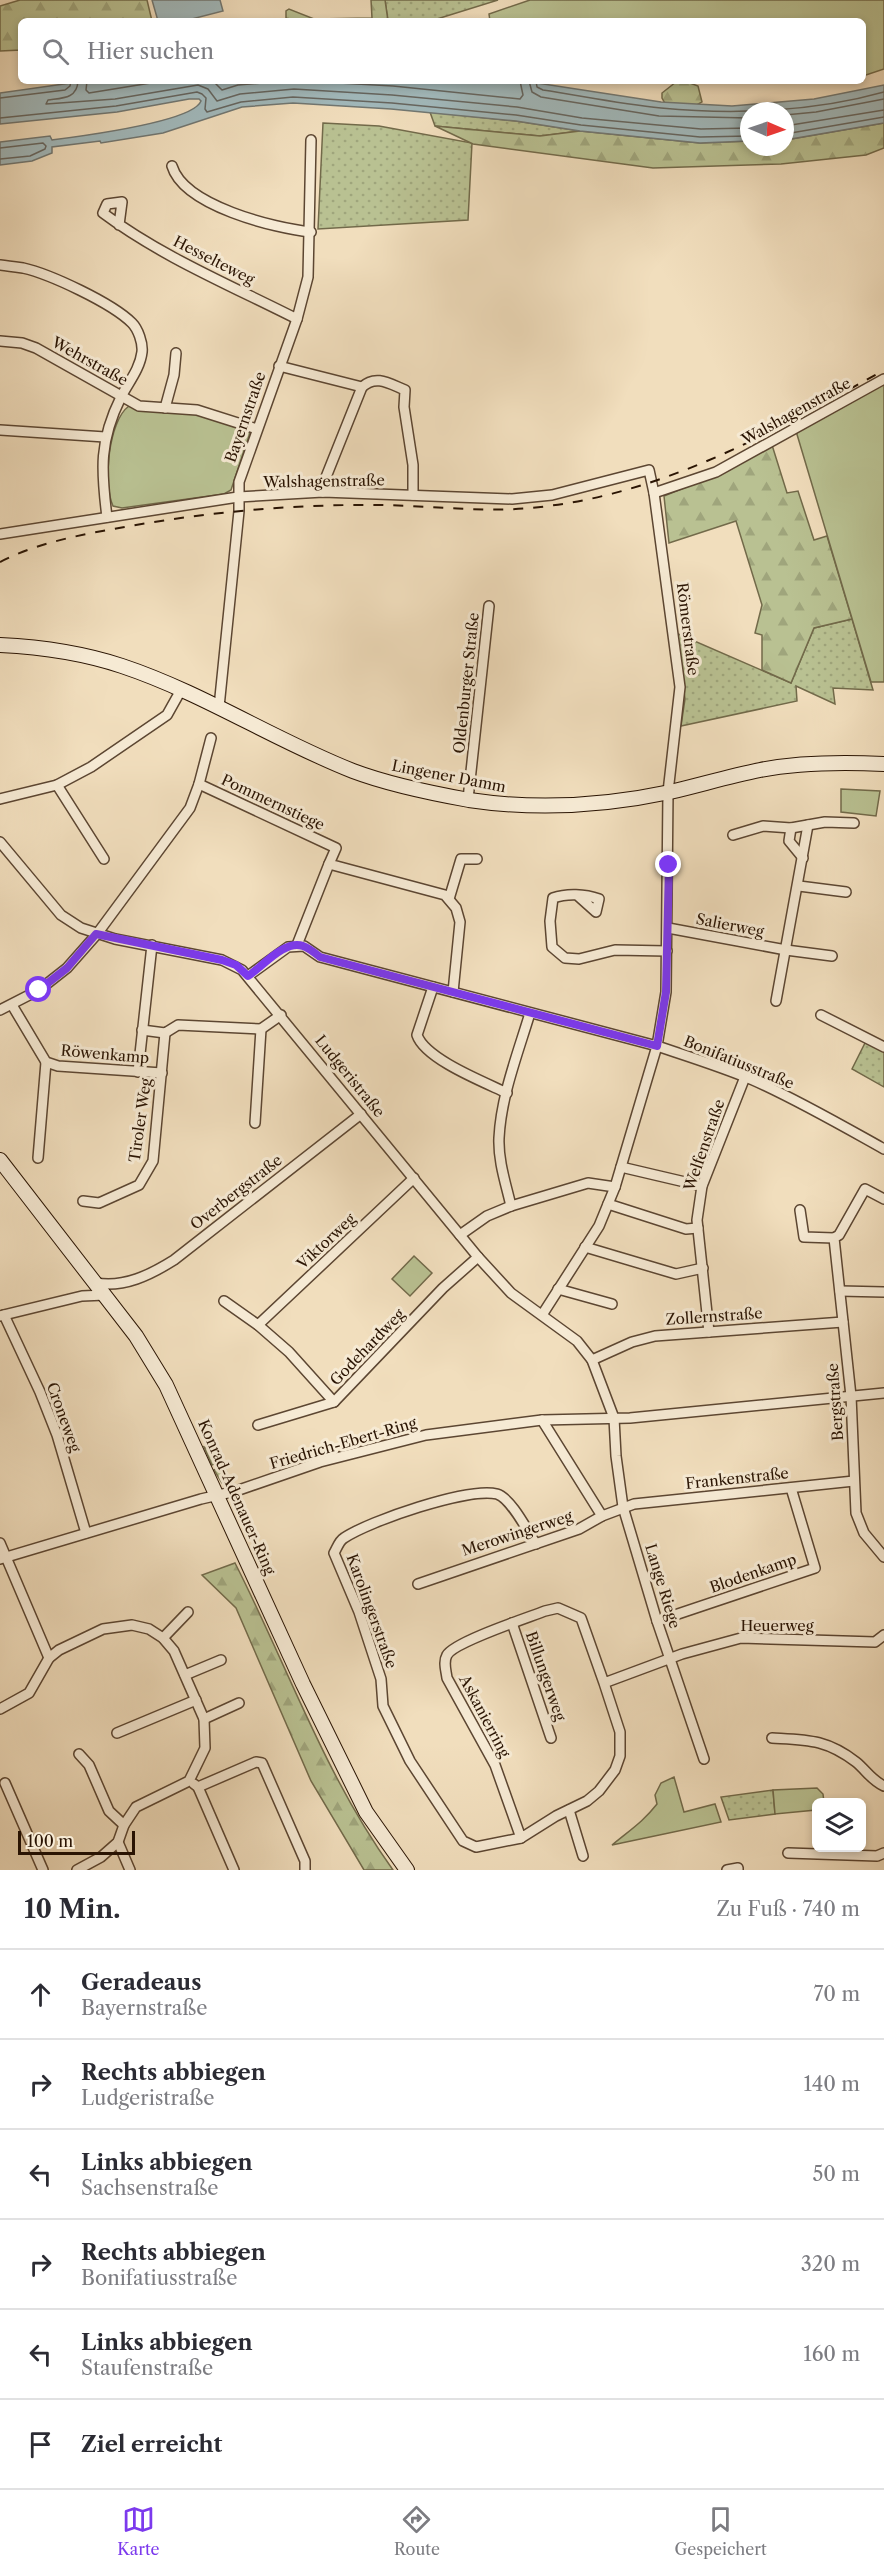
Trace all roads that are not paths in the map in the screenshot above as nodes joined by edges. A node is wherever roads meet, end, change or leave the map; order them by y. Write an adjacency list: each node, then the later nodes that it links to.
1 (311, 140): 4 (street, Bayernstraße)
2 (172, 166): 4 (street)
3 (119, 225): 6 (street, Hesselteweg)
4 (311, 232): 6 (street, Bayernstraße)
5 (0, 265): 12 (street)
6 (297, 319): 9 (street, Bayernstraße)
7 (0, 341): 12 (street, Wehrstraße)
8 (176, 353): 13 (street)
9 (279, 366): 11 (street); 14 (street, Bayernstraße)
10 (884, 379): 19 (street, Walshagenstraße)
11 (362, 387): 18 (street); 20 (street)
12 (122, 396): 13 (street, Wehrstraße); 16 (street)
13 (165, 408): 14 (street, Wehrstraße)
14 (257, 429): 21 (street, Bayernstraße)
15 (0, 430): 16 (street)
16 (105, 437): 22 (street)
17 (649, 470): 19 (street, Römerstraße); 20 (street, Walshagenstraße)
18 (323, 492): 20 (street, Walshagenstraße); 21 (street, Walshagenstraße)
19 (654, 493): 34 (street, Römerstraße)
20 (413, 495)
21 (238, 497): 22 (street, Walshagenstraße); 29 (street, Bayernstraße)
22 (107, 517): 23 (street, Walshagenstraße)
23 (0, 534)
24 (489, 606): 36 (street, Oldenburger Straße)
25 (0, 645): 26 (main road, Lingener Damm)
26 (30, 648): 27 (main road, Lingener Damm); 28 (main road, Lingener Damm)
27 (0, 650)
28 (181, 690): 29 (main road, Lingener Damm); 33 (street)
29 (219, 707): 36 (main road, Lingener Damm)
30 (211, 738): 32 (street)
31 (884, 764): 34 (main road, Lingener Damm)
32 (199, 784): 45 (street, Pommernstiege); 51 (street)
33 (57, 785): 35 (street); 43 (street)
34 (668, 792): 36 (main road, Lingener Damm); 50 (street, Römerstraße)
35 (0, 799)
36 (468, 800)
37 (854, 823): 38 (street)
38 (808, 825): 39 (street); 42 (street)
39 (791, 828): 40 (street); 42 (street)
40 (733, 835)
41 (0, 842): 51 (street, Ludgeristraße)
42 (803, 858): 46 (street)
43 (104, 859)
44 (477, 859): 49 (street)
45 (329, 864): 49 (street); 53 (street)
46 (799, 886): 47 (street); 54 (street)
47 (846, 892)
48 (578, 896): 55 (street)
49 (449, 899): 59 (street)
50 (668, 928): 54 (street, Salierweg); 55 (street, Römerstraße)
51 (96, 934): 52 (street, Ludgeristraße); 61 (street)
52 (152, 945): 57 (street, Ludgeristraße); 67 (street, Tiroler Weg)
53 (297, 945): 57 (street); 58 (street, Bonifatiusstraße)
54 (786, 950): 56 (street, Salierweg); 60 (street)
55 (667, 951): 69 (street, Römerstraße)
56 (832, 956)
57 (248, 976): 64 (street, Ludgeristraße)
58 (433, 987): 59 (street, Bonifatiusstraße); 75 (street)
59 (453, 992): 63 (street, Bonifatiusstraße)
60 (776, 1001)
61 (12, 1005): 62 (street); 71 (street, Röwenkamp)
62 (0, 1010)
63 (530, 1013): 69 (street, Bonifatiusstraße); 75 (street)
64 (281, 1015): 66 (street); 76 (street, Ludgeristraße)
65 (821, 1015): 70 (street)
66 (261, 1029): 68 (street, Röwenkamp); 77 (street)
67 (142, 1030): 68 (street, Röwenkamp); 72 (street, Tiroler Weg)
68 (165, 1033): 73 (street, Tiroler Weg)
69 (657, 1046): 74 (street, Bonifatiusstraße); 81 (street, Römerstraße)
70 (884, 1047)
71 (46, 1062): 72 (street, Röwenkamp); 79 (street, Röwenkamp)
72 (138, 1072): 73 (street, Röwenkamp)
73 (162, 1073): 86 (street, Tiroler Weg)
74 (745, 1077): 78 (street, Bonifatiusstraße); 83 (street, Welfenstraße)
75 (507, 1093): 88 (street)
76 (361, 1114): 82 (street, Ludgeristraße); 97 (street, Overbergstraße)
77 (255, 1123)
78 (884, 1149)
79 (38, 1158)
80 (0, 1160): 96 (main road, Konrad-Adenauer-Ring)
81 (621, 1167): 83 (street); 84 (street, Römerstraße)
82 (414, 1178): 91 (street, Ludgeristraße); 109 (street, Viktorweg)
83 (702, 1186): 90 (street, Welfenstraße)
84 (615, 1187): 87 (street, Römerstraße); 88 (street)
85 (884, 1199): 92 (street)
86 (83, 1202)
87 (608, 1204): 90 (street); 93 (street, Römerstraße)
88 (511, 1206): 91 (street)
89 (800, 1210): 92 (street)
90 (698, 1228): 95 (street, Welfenstraße)
91 (460, 1235): 94 (street, Ludgeristraße)
92 (834, 1238): 99 (street, Bergstraße)
93 (585, 1247): 95 (street); 98 (street, Römerstraße)
94 (478, 1257): 106 (street, Ludgeristraße); 114 (street, Godehardweg)
95 (703, 1268): 110 (street, Welfenstraße)
96 (93, 1279): 97 (street, Overbergstraße); 101 (main road, Konrad-Adenauer-Ring); 102 (street)
97 (124, 1283): 105 (street)
98 (558, 1290): 104 (street); 106 (street, Römerstraße)
99 (840, 1291): 100 (street); 108 (street, Bergstraße)
100 (884, 1292)
101 (105, 1295): 102 (street); 105 (main road, Konrad-Adenauer-Ring)
102 (82, 1296): 107 (street)
103 (224, 1301): 109 (street)
104 (612, 1304)
105 (114, 1307): 120 (main road, Konrad-Adenauer-Ring)
106 (542, 1315): 111 (street, Ludgeristraße)
107 (2, 1316): 123 (street, Croneweg)
108 (843, 1322): 110 (street, Zollernstraße); 113 (street, Bergstraße)
109 (258, 1325): 114 (street)
110 (709, 1332): 111 (street, Zollernstraße)
111 (592, 1360): 115 (street, Ludgeristraße)
112 (884, 1393): 113 (street, Friedrich-Ebert-Ring)
113 (851, 1396): 115 (street, Friedrich-Ebert-Ring); 118 (street, Bergstraße)
114 (334, 1402): 117 (street, Godehardweg)
115 (614, 1418): 116 (street, Friedrich-Ebert-Ring); 121 (street, Lange Riege)
116 (543, 1420): 120 (street, Friedrich-Ebert-Ring); 122 (street)
117 (258, 1425)
118 (854, 1481): 119 (street, Frankenstraße); 126 (street, Bergstraße)
119 (791, 1488): 121 (street, Frankenstraße); 130 (street, Blodenkamp)
120 (218, 1496): 123 (street, Friedrich-Ebert-Ring); 164 (main road, Konrad-Adenauer-Ring)
121 (623, 1507): 122 (street, Merowingerweg); 130 (street, Lange Riege)
122 (602, 1516): 125 (street, Merowingerweg)
123 (86, 1533): 127 (street, Friedrich-Ebert-Ring)
124 (0, 1543): 127 (street)
125 (536, 1544): 128 (street, Merowingerweg); 154 (street, Karolingerstraße)
126 (884, 1557)
127 (3, 1558): 134 (street)
128 (418, 1584)
129 (188, 1612): 133 (street)
130 (657, 1621): 135 (street, Lange Riege)
131 (512, 1623): 138 (street, Askanierring); 144 (street, Billungerweg); 154 (street, Askanierring)
132 (884, 1635): 135 (street, Heuerweg)
133 (163, 1638): 134 (street); 137 (street)
134 (49, 1658): 141 (street)
135 (669, 1659): 138 (street); 147 (street, Lange Riege)
136 (221, 1660): 137 (street)
137 (185, 1675): 139 (street)
138 (604, 1683): 152 (street, Askanierring)
139 (196, 1700): 142 (street); 143 (street)
140 (239, 1703): 142 (street)
141 (0, 1709)
142 (204, 1719): 148 (street)
143 (117, 1733)
144 (551, 1738)
145 (772, 1738): 150 (street)
146 (79, 1754): 153 (street)
147 (704, 1759)
148 (189, 1781): 151 (street); 153 (street)
149 (5, 1783): 159 (street)
150 (884, 1786)
151 (198, 1787): 162 (street); 163 (street)
152 (569, 1810): 154 (street, Askanierring); 158 (street)
153 (124, 1825): 155 (street)
154 (521, 1838)
155 (118, 1842): 160 (street); 161 (street)
156 (788, 1853): 157 (street)
157 (884, 1853)
158 (583, 1856)
159 (44, 1870)
160 (76, 1870)
161 (130, 1870)
162 (234, 1870)
163 (305, 1870)
164 (407, 1870)
165 (727, 1870): 166 (street)
166 (738, 1870)

